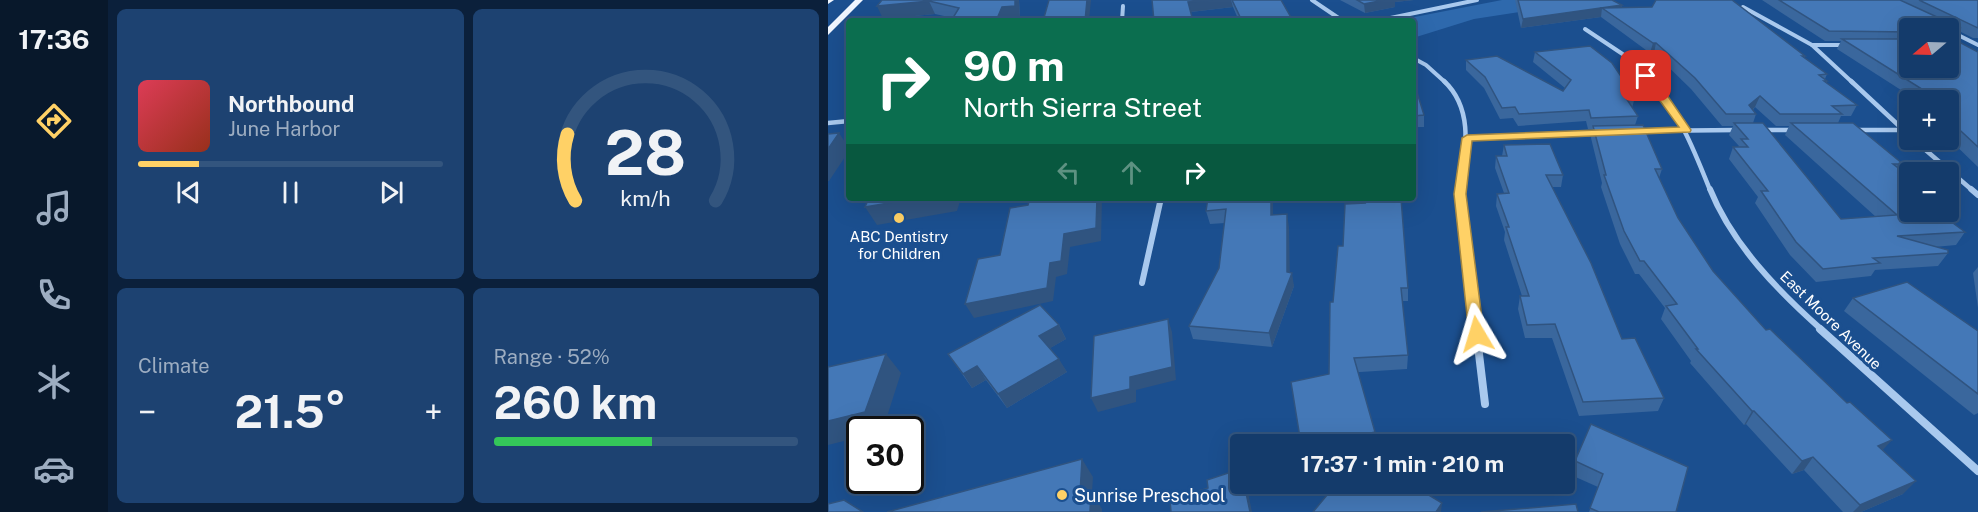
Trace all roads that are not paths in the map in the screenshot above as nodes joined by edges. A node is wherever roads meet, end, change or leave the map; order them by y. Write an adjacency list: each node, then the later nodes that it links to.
1 (859, 0): 10 (main road)
2 (1312, 0): 7 (street)
3 (1477, 0): 8 (street)
4 (1123, 6): 6 (street)
5 (1743, 7): 12 (street)
6 (1122, 18)
7 (1339, 18)
8 (1390, 18)
9 (1585, 29): 20 (street, East Moore Avenue)
10 (828, 32)
11 (1959, 36): 15 (street)
12 (1812, 45): 13 (street); 19 (street)
13 (1855, 45)
14 (1968, 45): 15 (street)
15 (1978, 45)
16 (1416, 60): 28 (street)
17 (846, 121): 18 (street)
18 (828, 123)
19 (1899, 126)
20 (1686, 130): 21 (street); 26 (street); 34 (street, East Moore Avenue)
21 (1743, 130)
22 (1755, 130): 23 (street)
23 (1800, 130)
24 (1846, 130): 25 (street)
25 (1899, 130)
26 (1628, 132)
27 (1605, 133): 28 (street)
28 (1467, 138): 33 (street)
29 (1926, 150): 30 (street)
30 (1978, 195)
31 (1160, 201): 32 (street)
32 (1142, 283)
33 (1485, 404)
34 (1978, 471)

